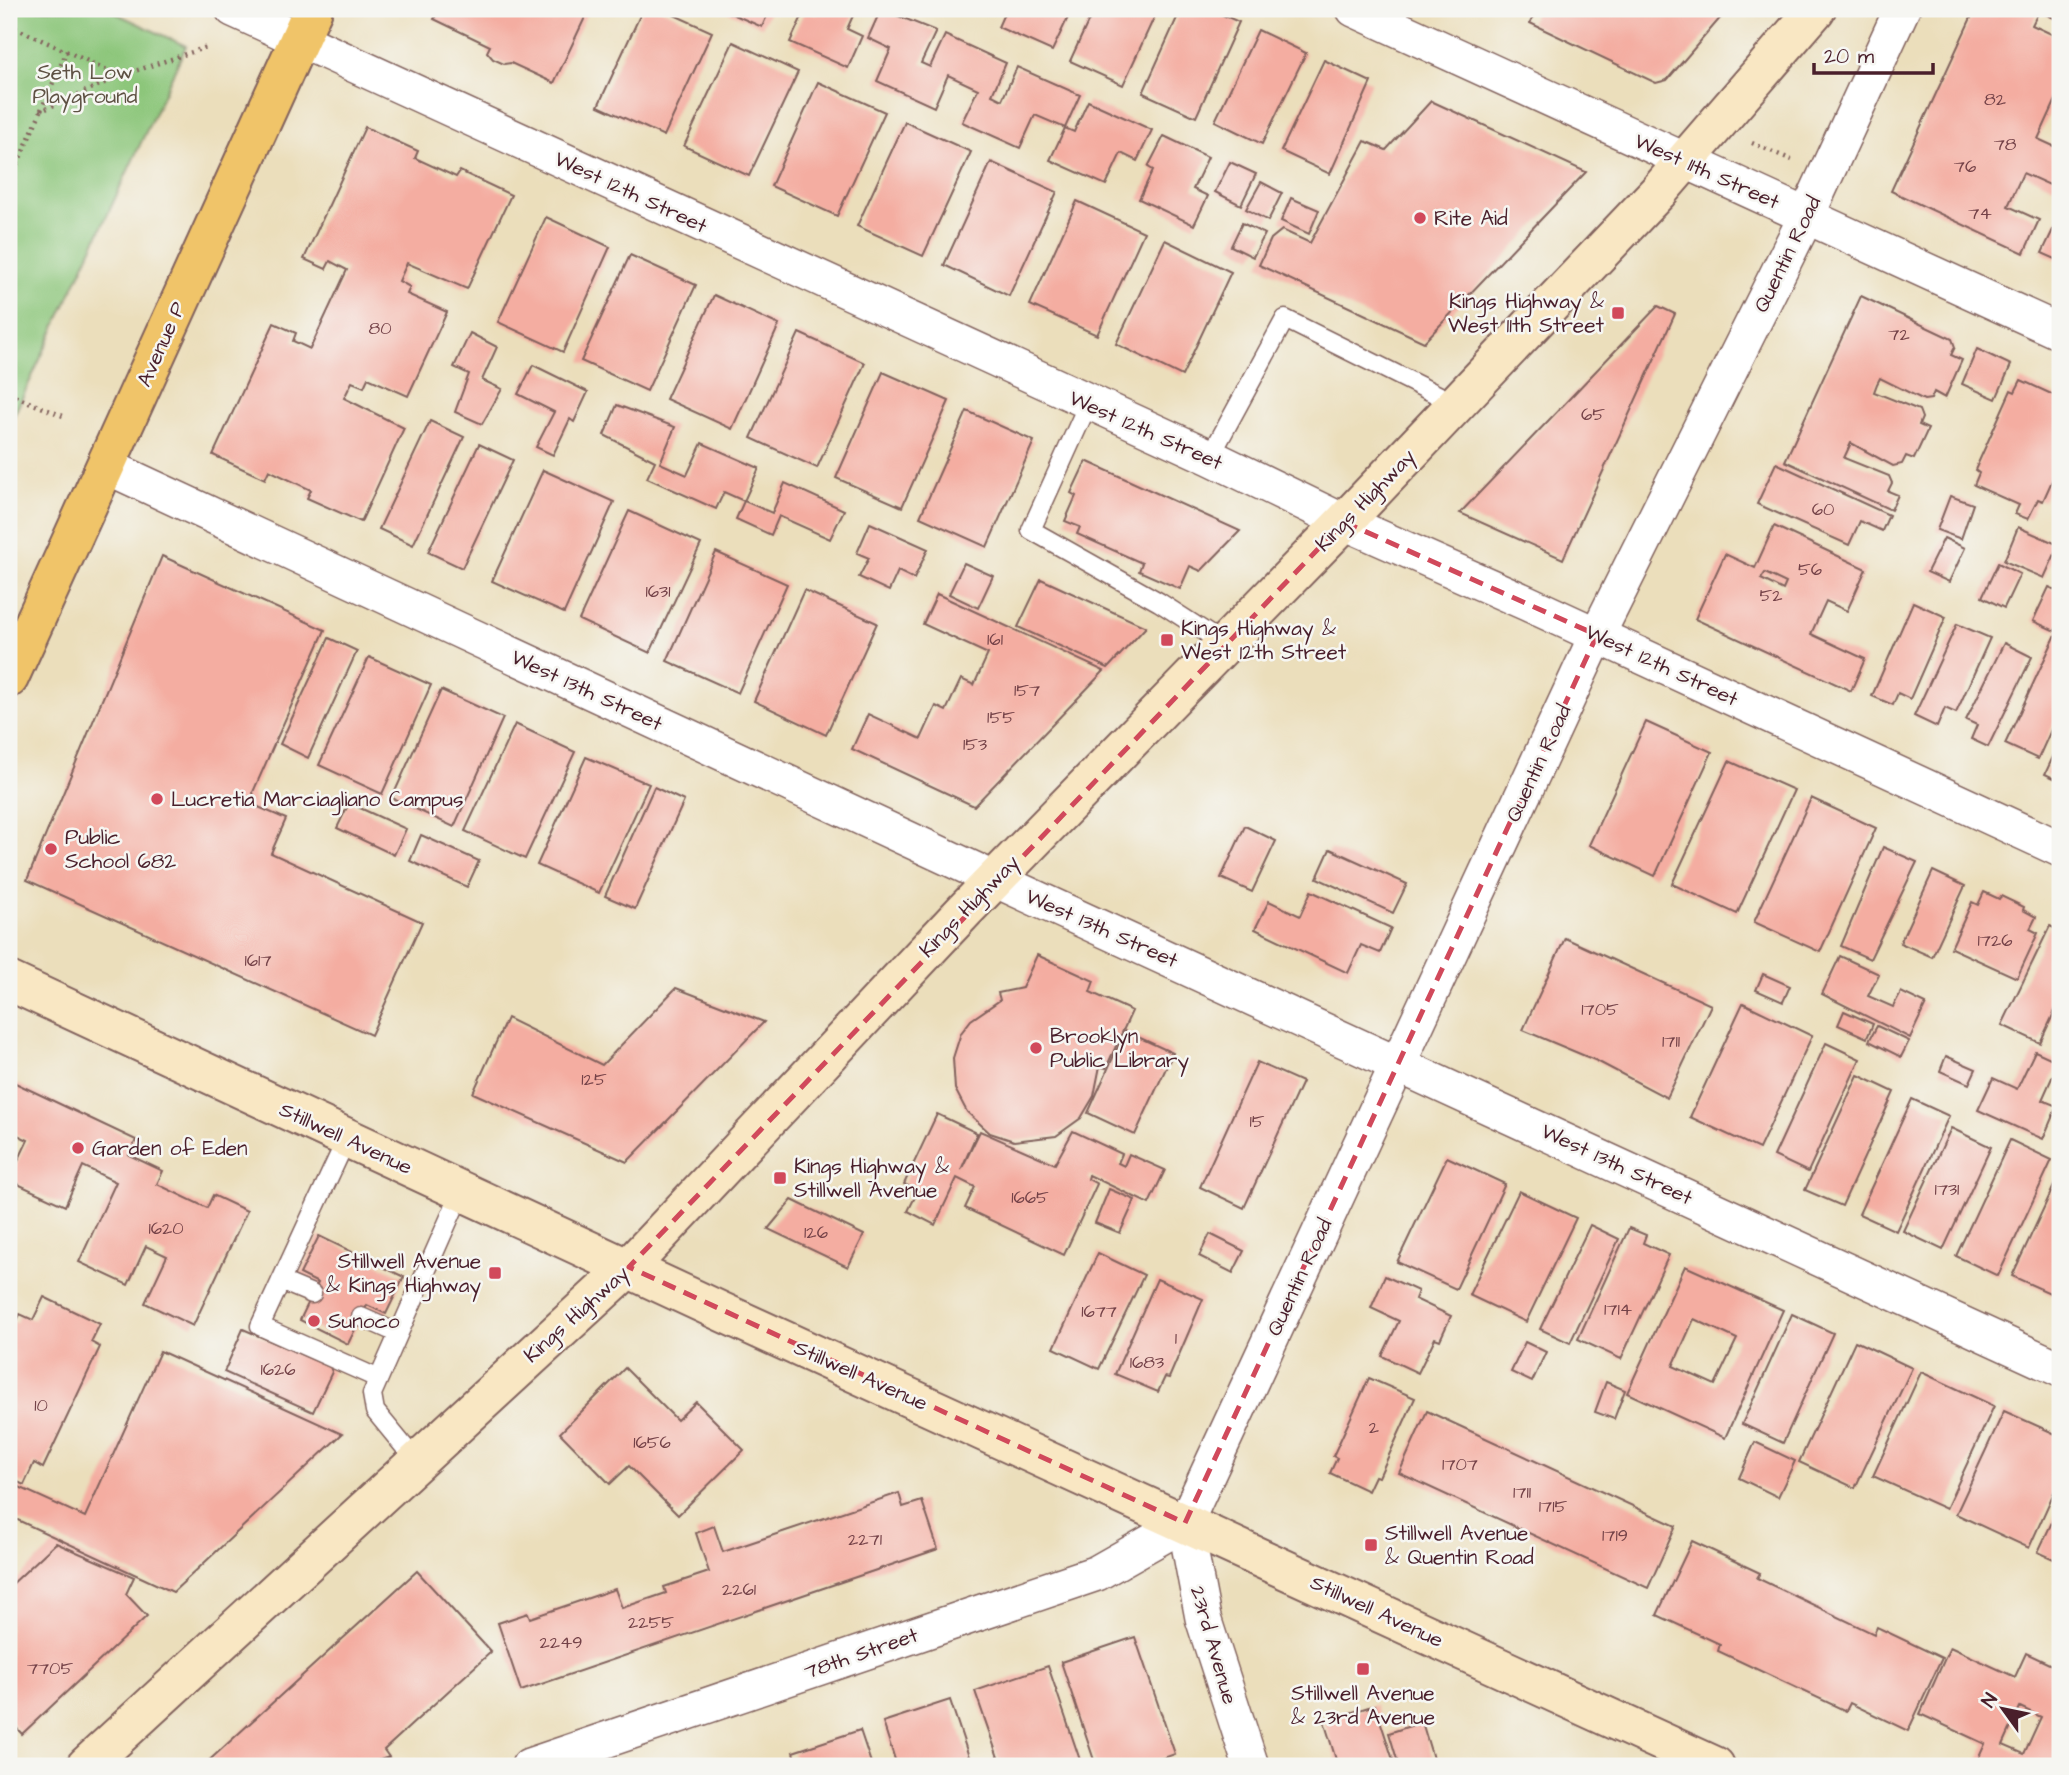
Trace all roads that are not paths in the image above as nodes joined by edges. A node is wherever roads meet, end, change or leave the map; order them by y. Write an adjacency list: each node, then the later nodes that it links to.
1 (233, 9): 5 (street, West 12th Street)
2 (1354, 9): 6 (street, West 11th Street)
3 (1816, 9): 6 (street, Kings Highway)
4 (1902, 9): 7 (street, Quentin Road)
5 (306, 23): 9 (street, West 12th Street); 12 (main road, Avenue P)
6 (1686, 162): 7 (street, West 11th Street); 10 (street, Kings Highway)
7 (1807, 215): 8 (street, West 11th Street); 14 (street, Quentin Road)
8 (2060, 332)
9 (1088, 404): 11 (street, West 12th Street); 15 (lane)
10 (1456, 404): 11 (lane); 13 (street, Kings Highway)
11 (1210, 457): 13 (street, West 12th Street)
12 (106, 466): 16 (main road, Avenue P); 18 (street, West 13th Street)
13 (1344, 522): 14 (street, West 12th Street); 15 (street, Kings Highway)
14 (1597, 635): 17 (street, West 12th Street); 20 (street, Quentin Road)
15 (1224, 644): 18 (street, Kings Highway)
16 (9, 678)
17 (2060, 849)
18 (994, 879): 20 (street, West 13th Street); 23 (street, Kings Highway)
19 (9, 981): 21 (street, Stillwell Avenue)
20 (1399, 1063): 28 (street, West 13th Street); 31 (street, Quentin Road)
21 (347, 1138): 22 (street, Stillwell Avenue); 24 (lane)
22 (461, 1192): 23 (street, Stillwell Avenue); 27 (lane)
23 (629, 1267): 30 (street, Kings Highway); 31 (street, Stillwell Avenue)
24 (281, 1281): 25 (lane); 29 (lane)
25 (312, 1294)
26 (361, 1317): 27 (lane)
27 (397, 1333): 29 (lane)
28 (2060, 1368)
29 (377, 1378): 30 (lane)
30 (416, 1461): 32 (street, Kings Highway)
31 (1185, 1523): 33 (street, 78th Street); 34 (street, 23rd Avenue); 35 (street, Stillwell Avenue)
32 (86, 1766)
33 (529, 1766)
34 (1251, 1766)
35 (1715, 1766)

